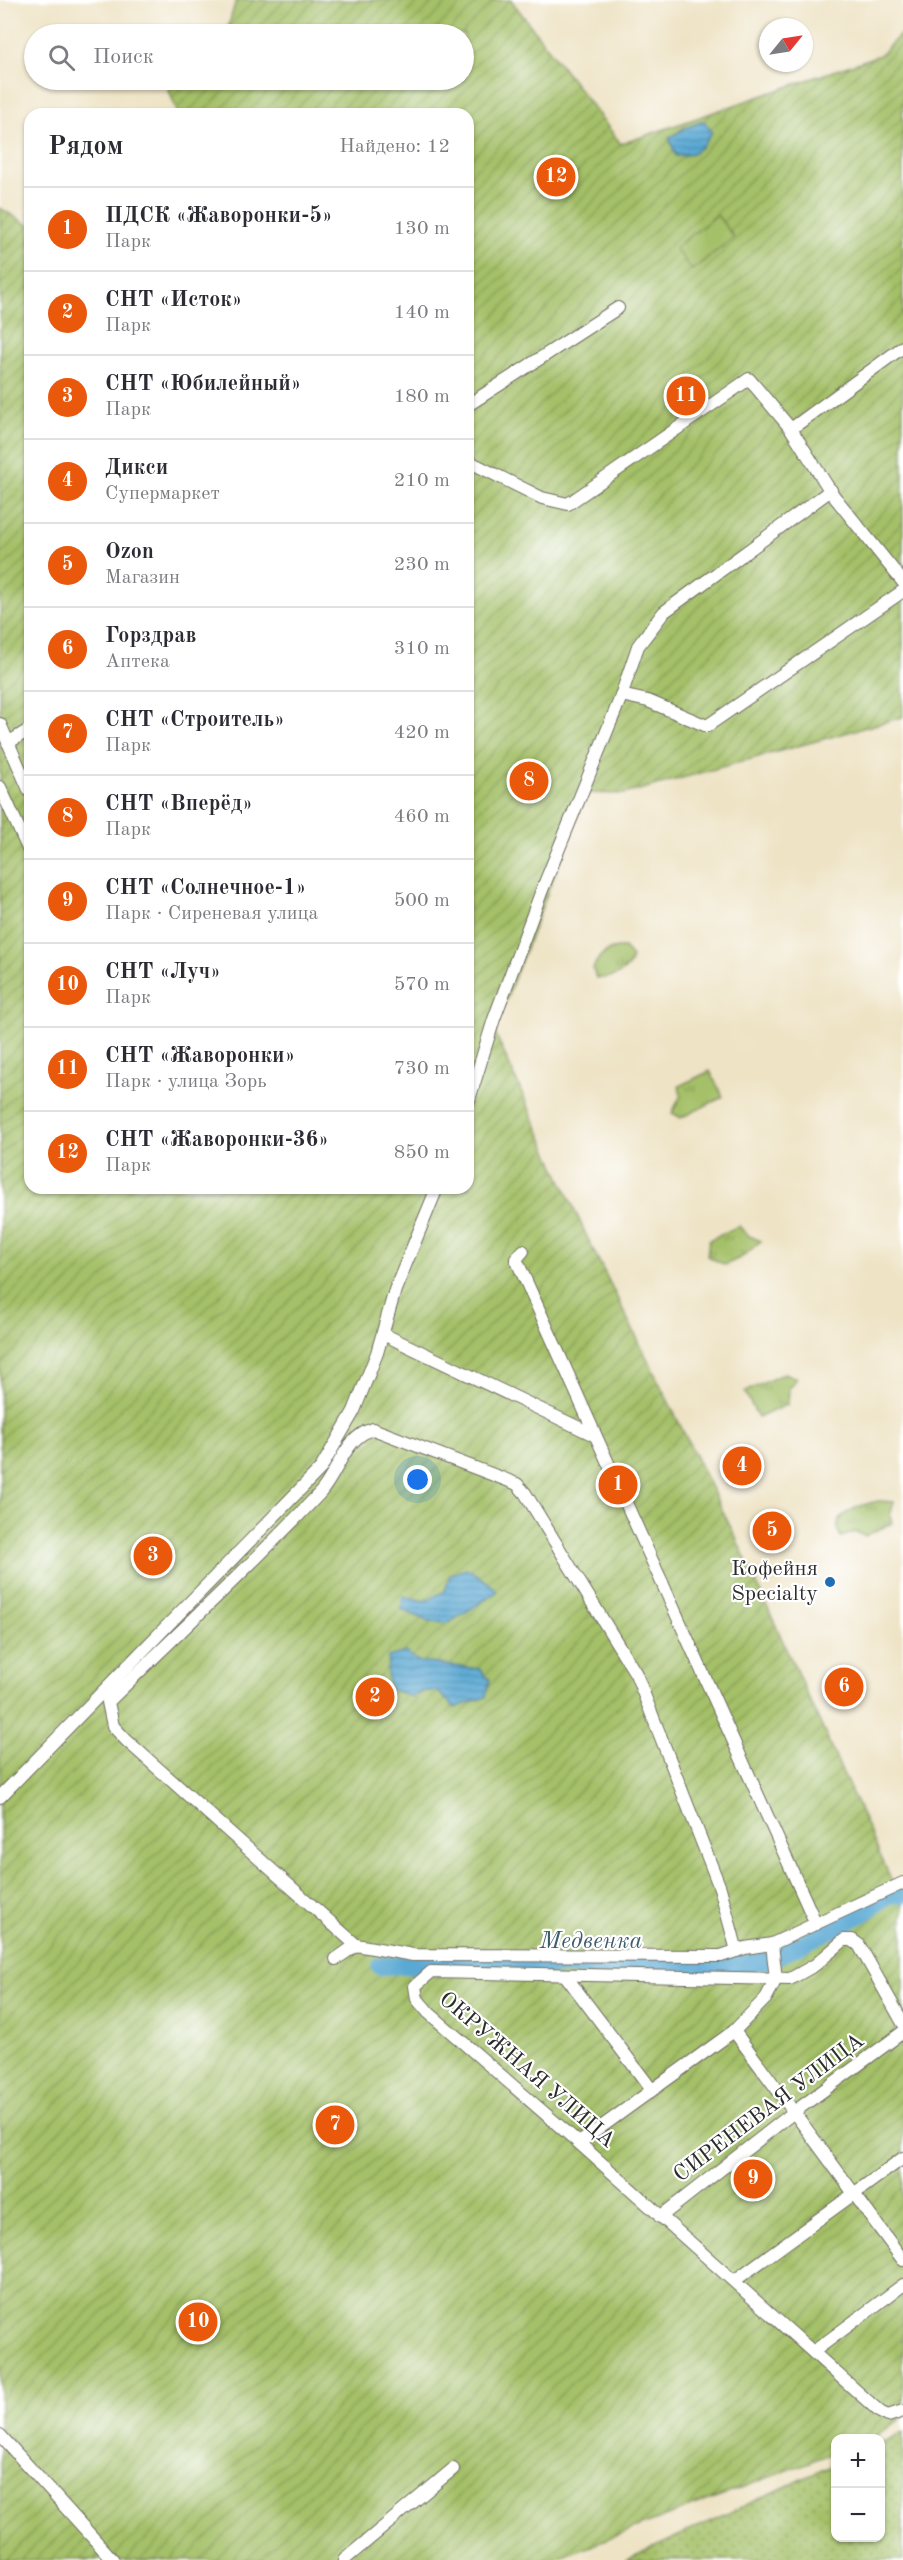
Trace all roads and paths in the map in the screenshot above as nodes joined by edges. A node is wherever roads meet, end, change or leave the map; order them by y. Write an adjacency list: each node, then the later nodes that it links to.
1 (618, 308): 3 (street)
2 (903, 347): 4 (street)
3 (474, 401)
4 (791, 429): 5 (street); 6 (street)
5 (474, 465)
6 (831, 490): 7 (street); 9 (street)
7 (903, 582)
8 (903, 591): 9 (street)
9 (621, 695): 16 (street)
10 (0, 724): 12 (street)
11 (24, 733): 12 (street)
12 (8, 743): 13 (street)
13 (24, 779)
14 (0, 788): 15 (street)
15 (24, 840)
16 (474, 1084)
17 (435, 1194): 19 (street)
18 (523, 1251): 20 (street)
19 (382, 1334): 20 (street); 21 (street)
20 (594, 1435): 23 (street)
21 (0, 1797)
22 (903, 1883): 23 (street)
23 (816, 1924): 24 (street)
24 (772, 1944): 26 (street); 29 (street)
25 (356, 1945): 26 (street); 26 (street); 27 (street)
26 (737, 1951)
27 (336, 1959)
28 (565, 1974): 29 (street, ОКРУЖНАЯ УЛИЦА); 33 (street); 35 (street, ОКРУЖНАЯ УЛИЦА)
29 (776, 1979): 30 (street, ОКРУЖНАЯ УЛИЦА); 31 (street)
30 (903, 2023)
31 (734, 2031): 33 (street); 34 (street)
32 (903, 2032): 34 (street, СИРЕНЕВАЯ УЛИЦА)
33 (652, 2090): 35 (street)
34 (794, 2112): 37 (street); 38 (street, СИРЕНЕВАЯ УЛИЦА)
35 (579, 2143): 38 (street, ОКРУЖНАЯ УЛИЦА)
36 (903, 2158): 37 (street)
37 (854, 2194): 39 (street); 40 (street)
38 (660, 2217): 40 (street, ОКРУЖНАЯ УЛИЦА)
39 (903, 2260)
40 (734, 2281): 42 (street, ОКРУЖНАЯ УЛИЦА)
41 (903, 2285): 42 (street)
42 (813, 2352): 43 (street, ОКРУЖНАЯ УЛИЦА)
43 (903, 2411)
44 (0, 2435): 46 (street)
45 (453, 2469): 47 (street)
46 (113, 2560)
47 (344, 2560)

